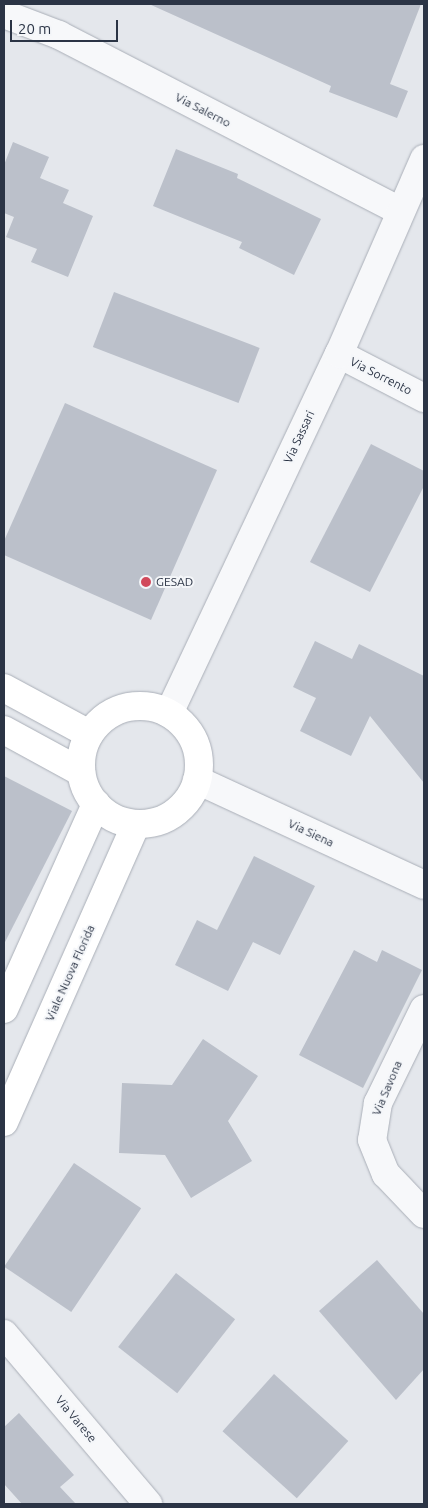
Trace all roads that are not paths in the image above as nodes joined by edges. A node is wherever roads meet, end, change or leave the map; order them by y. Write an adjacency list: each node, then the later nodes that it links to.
1 (4, 14): 3 (street, Via Salerno)
2 (424, 159): 3 (street, Via Sassari)
3 (400, 211): 4 (street, Via Sassari)
4 (339, 354): 5 (street, Via Sorrento); 7 (street, Via Sassari)
5 (424, 398)
6 (4, 688): 9 (street)
7 (169, 713): 9 (street); 11 (street)
8 (4, 730): 10 (street)
9 (89, 734): 10 (street)
10 (81, 772): 12 (street)
11 (197, 780): 13 (street); 14 (street, Via Siena)
12 (96, 804): 13 (street); 16 (street)
13 (136, 824): 17 (street, Viale Nuova Florida)
14 (424, 885)
15 (424, 1009): 18 (street, Via Savona)
16 (4, 1010)
17 (4, 1122)
18 (424, 1214)
19 (4, 1334): 20 (street, Via Varese)
20 (148, 1504)

